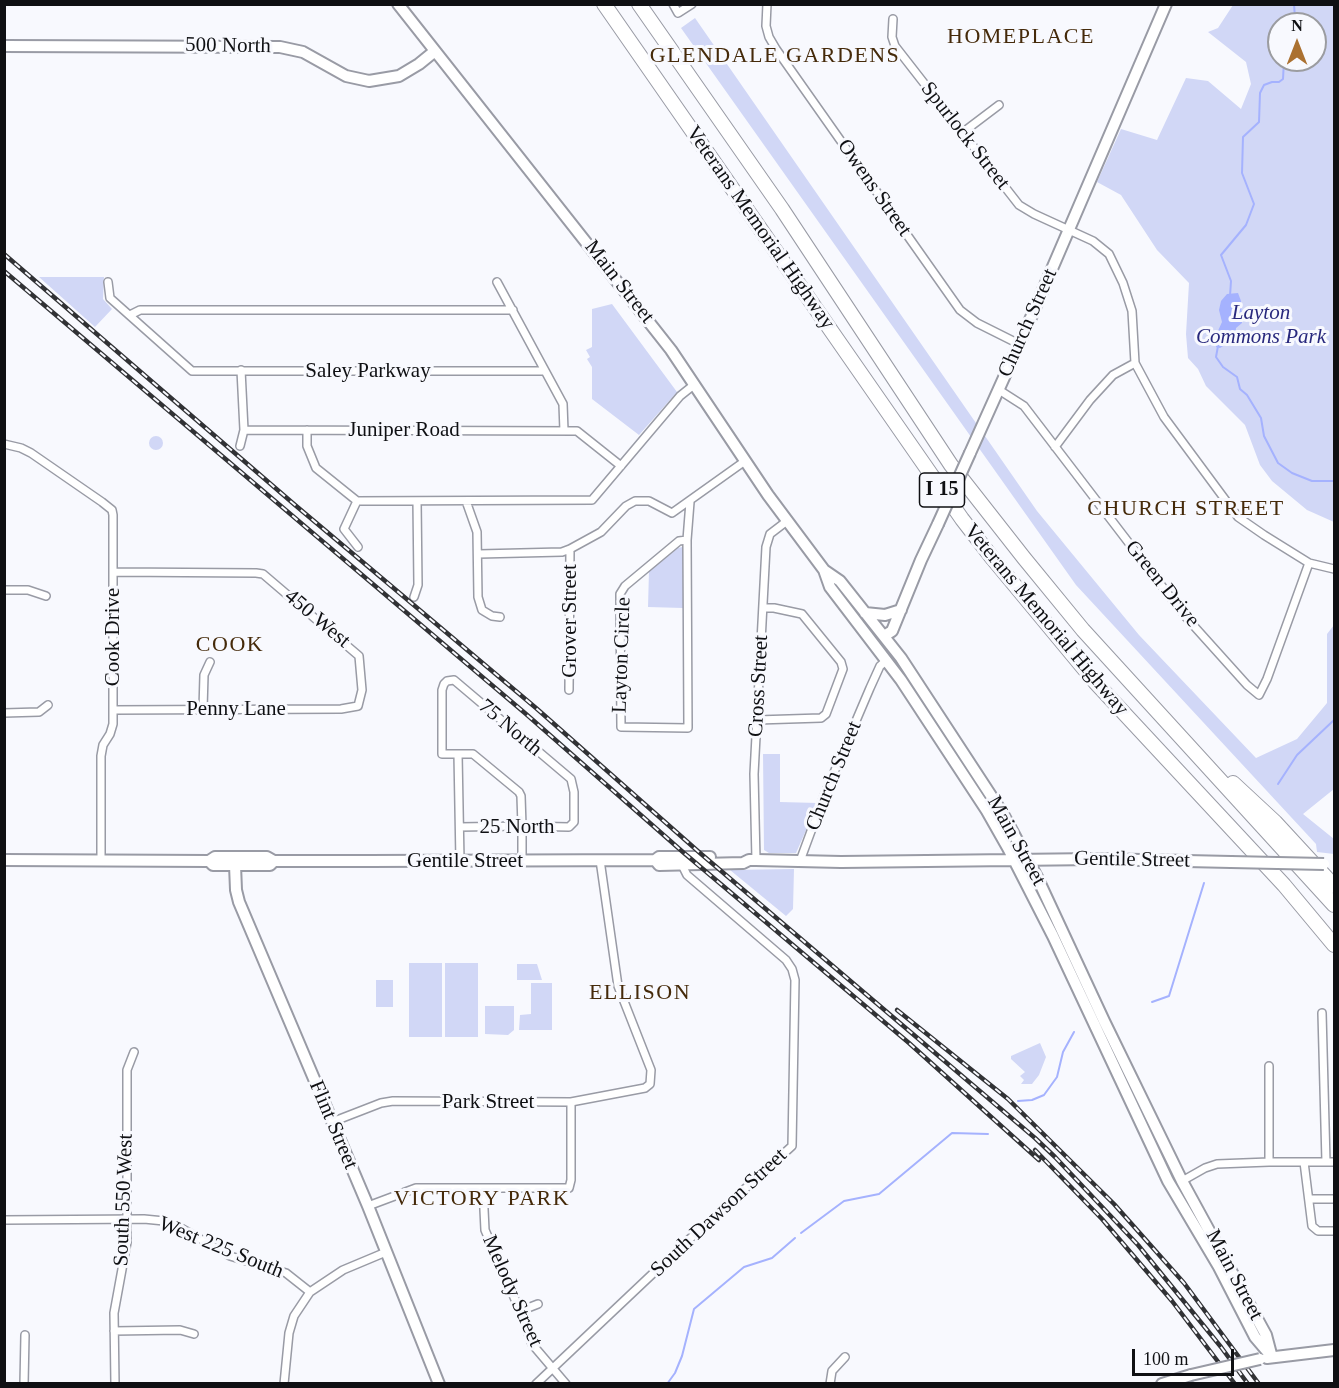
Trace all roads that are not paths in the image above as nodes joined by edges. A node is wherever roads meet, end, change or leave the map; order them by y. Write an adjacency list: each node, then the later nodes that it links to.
1 (398, 4): 10 (main road, Main Street)
2 (604, 4): 85 (highway, Veterans Memorial Highway / I 15)
3 (639, 4): 62 (highway, Veterans Memorial Highway / I 15)
4 (673, 4): 5 (street)
5 (692, 4)
6 (766, 4): 18 (street, Owens Street)
7 (1166, 4): 13 (main road, Church Street)
8 (893, 19): 12 (street, Spurlock Street)
9 (4, 46): 10 (main road, 500 North)
10 (435, 51): 22 (main road, Main Street)
11 (999, 105): 12 (street)
12 (963, 133): 13 (street, Spurlock Street)
13 (1069, 230): 18 (main road, Church Street); 19 (street, Spurlock Street)
14 (108, 282): 17 (street)
15 (497, 282): 16 (street)
16 (513, 310): 17 (street); 21 (street)
17 (130, 315): 20 (street, Saley Parkway)
18 (1019, 344): 23 (main road, Church Street)
19 (1135, 363): 29 (street); 41 (street)
20 (242, 370): 21 (street, Saley Parkway); 24 (street)
21 (544, 371): 26 (street)
22 (695, 384): 30 (main road, Main Street); 31 (street)
23 (999, 390): 29 (street, Green Drive); 49 (main road, Church Street, bridge)
24 (244, 430): 25 (street, Juniper Road); 28 (street)
25 (307, 430): 26 (street, Juniper Road); 32 (street)
26 (564, 431): 31 (street)
27 (4, 444): 44 (street, Cook Drive)
28 (240, 446)
29 (1055, 447): 41 (street, Green Drive)
30 (745, 461): 35 (street); 36 (main road, Main Street)
31 (621, 466): 34 (street)
32 (357, 501): 33 (street); 38 (street)
33 (417, 501): 34 (street); 47 (street)
34 (466, 501): 40 (street)
35 (690, 502): 37 (street, Layton Circle); 39 (street, Grover Street)
36 (787, 521): 43 (main road, Main Street); 48 (street, Cross Street)
37 (687, 540): 37 (street, Layton Circle)
38 (358, 547)
39 (570, 549): 40 (street); 55 (street, Grover Street)
40 (479, 554): 51 (street)
41 (1309, 563): 42 (street)
42 (1335, 569)
43 (824, 570): 50 (main road, Main Street); 53 (main road, Main Street)
44 (114, 572): 58 (street, 450 West); 60 (street, Cook Drive)
45 (4, 590): 46 (street)
46 (46, 596)
47 (414, 597)
48 (763, 608): 63 (street, Cross Street); 63 (street)
49 (901, 610): 50 (main road); 52 (main road, Church Street)
50 (866, 613): 52 (main road, Main Street)
51 (500, 617)
52 (884, 636): 56 (main road, Main Street)
53 (887, 660): 56 (main road); 68 (main road, Main Street); 79 (street, Church Street)
54 (210, 662): 59 (street)
55 (570, 690)
56 (924, 692): 69 (main road, Main Street)
57 (48, 705): 61 (street)
58 (358, 706): 59 (street, Penny Lane)
59 (203, 709): 60 (street, Penny Lane)
60 (113, 710): 71 (street, Cook Drive)
61 (4, 713)
62 (1158, 714): 83 (highway); 84 (highway, Veterans Memorial Highway / I 15)
63 (757, 720): 77 (street, Cross Street)
64 (458, 754): 65 (street, 75 North); 66 (street); 67 (street)
65 (573, 824): 66 (street, 25 North)
66 (522, 826): 67 (street, 25 North); 74 (street)
67 (460, 827): 78 (street)
68 (1014, 859): 69 (main road, Gentile Street); 79 (main road, Gentile Street); 112 (main road, Main Street)
69 (1028, 859): 80 (main road, Gentile Street, bridge); 95 (main road, Main Street)
70 (4, 860): 71 (main road, Gentile Street)
71 (101, 860): 72 (main road, Gentile Street)
72 (210, 860): 73 (main road, Gentile Street); 81 (main road, Gentile Street)
73 (273, 860): 78 (main road, Gentile Street); 81 (main road, Gentile Street)
74 (522, 860): 75 (main road, Gentile Street); 78 (main road, Gentile Street)
75 (600, 860): 76 (main road, Gentile Street); 89 (street, Park Street)
76 (655, 860): 77 (main road, Gentile Street); 82 (main road, Gentile Street)
77 (752, 860): 79 (main road, Gentile Street); 82 (main road, Gentile Street)
78 (460, 861)
79 (801, 861)
80 (1329, 864)
81 (235, 865): 90 (main road, Flint Street)
82 (682, 865): 113 (street, South Dawson Street)
83 (1335, 886)
84 (1335, 905)
85 (1333, 944)
86 (1322, 1013): 93 (street)
87 (134, 1052): 101 (street, South 550 West)
88 (1269, 1066): 91 (street)
89 (571, 1102): 90 (street, Park Street); 96 (street)
90 (332, 1122): 99 (main road, Flint Street)
91 (1269, 1162): 92 (street); 95 (street)
92 (1304, 1162): 93 (street); 97 (street)
93 (1326, 1162): 94 (street)
94 (1335, 1162)
95 (1182, 1181): 112 (main road, Main Street)
96 (483, 1189): 99 (street); 106 (street, Melody Street)
97 (1309, 1199): 98 (street); 102 (street)
98 (1335, 1199)
99 (368, 1206): 103 (main road, Flint Street)
100 (4, 1220): 101 (street, West 225 South)
101 (127, 1220): 104 (street, West 225 South); 107 (street, South 550 West)
102 (1335, 1232)
103 (386, 1252): 104 (street); 117 (main road, Flint Street)
104 (310, 1292): 116 (street)
105 (538, 1304): 106 (street)
106 (520, 1311): 113 (street, Melody Street)
107 (114, 1330): 108 (street); 115 (street, South 550 West)
108 (194, 1334)
109 (25, 1335): 114 (street)
110 (1335, 1350): 112 (main road)
111 (845, 1357): 120 (street)
112 (1272, 1357): 121 (main road, bridge)
113 (553, 1370): 118 (street, South Dawson Street); 119 (street, Melody Street)
114 (24, 1383)
115 (115, 1383)
116 (284, 1383)
117 (439, 1383)
118 (536, 1383)
119 (566, 1383)
120 (830, 1383)
121 (1162, 1383)

